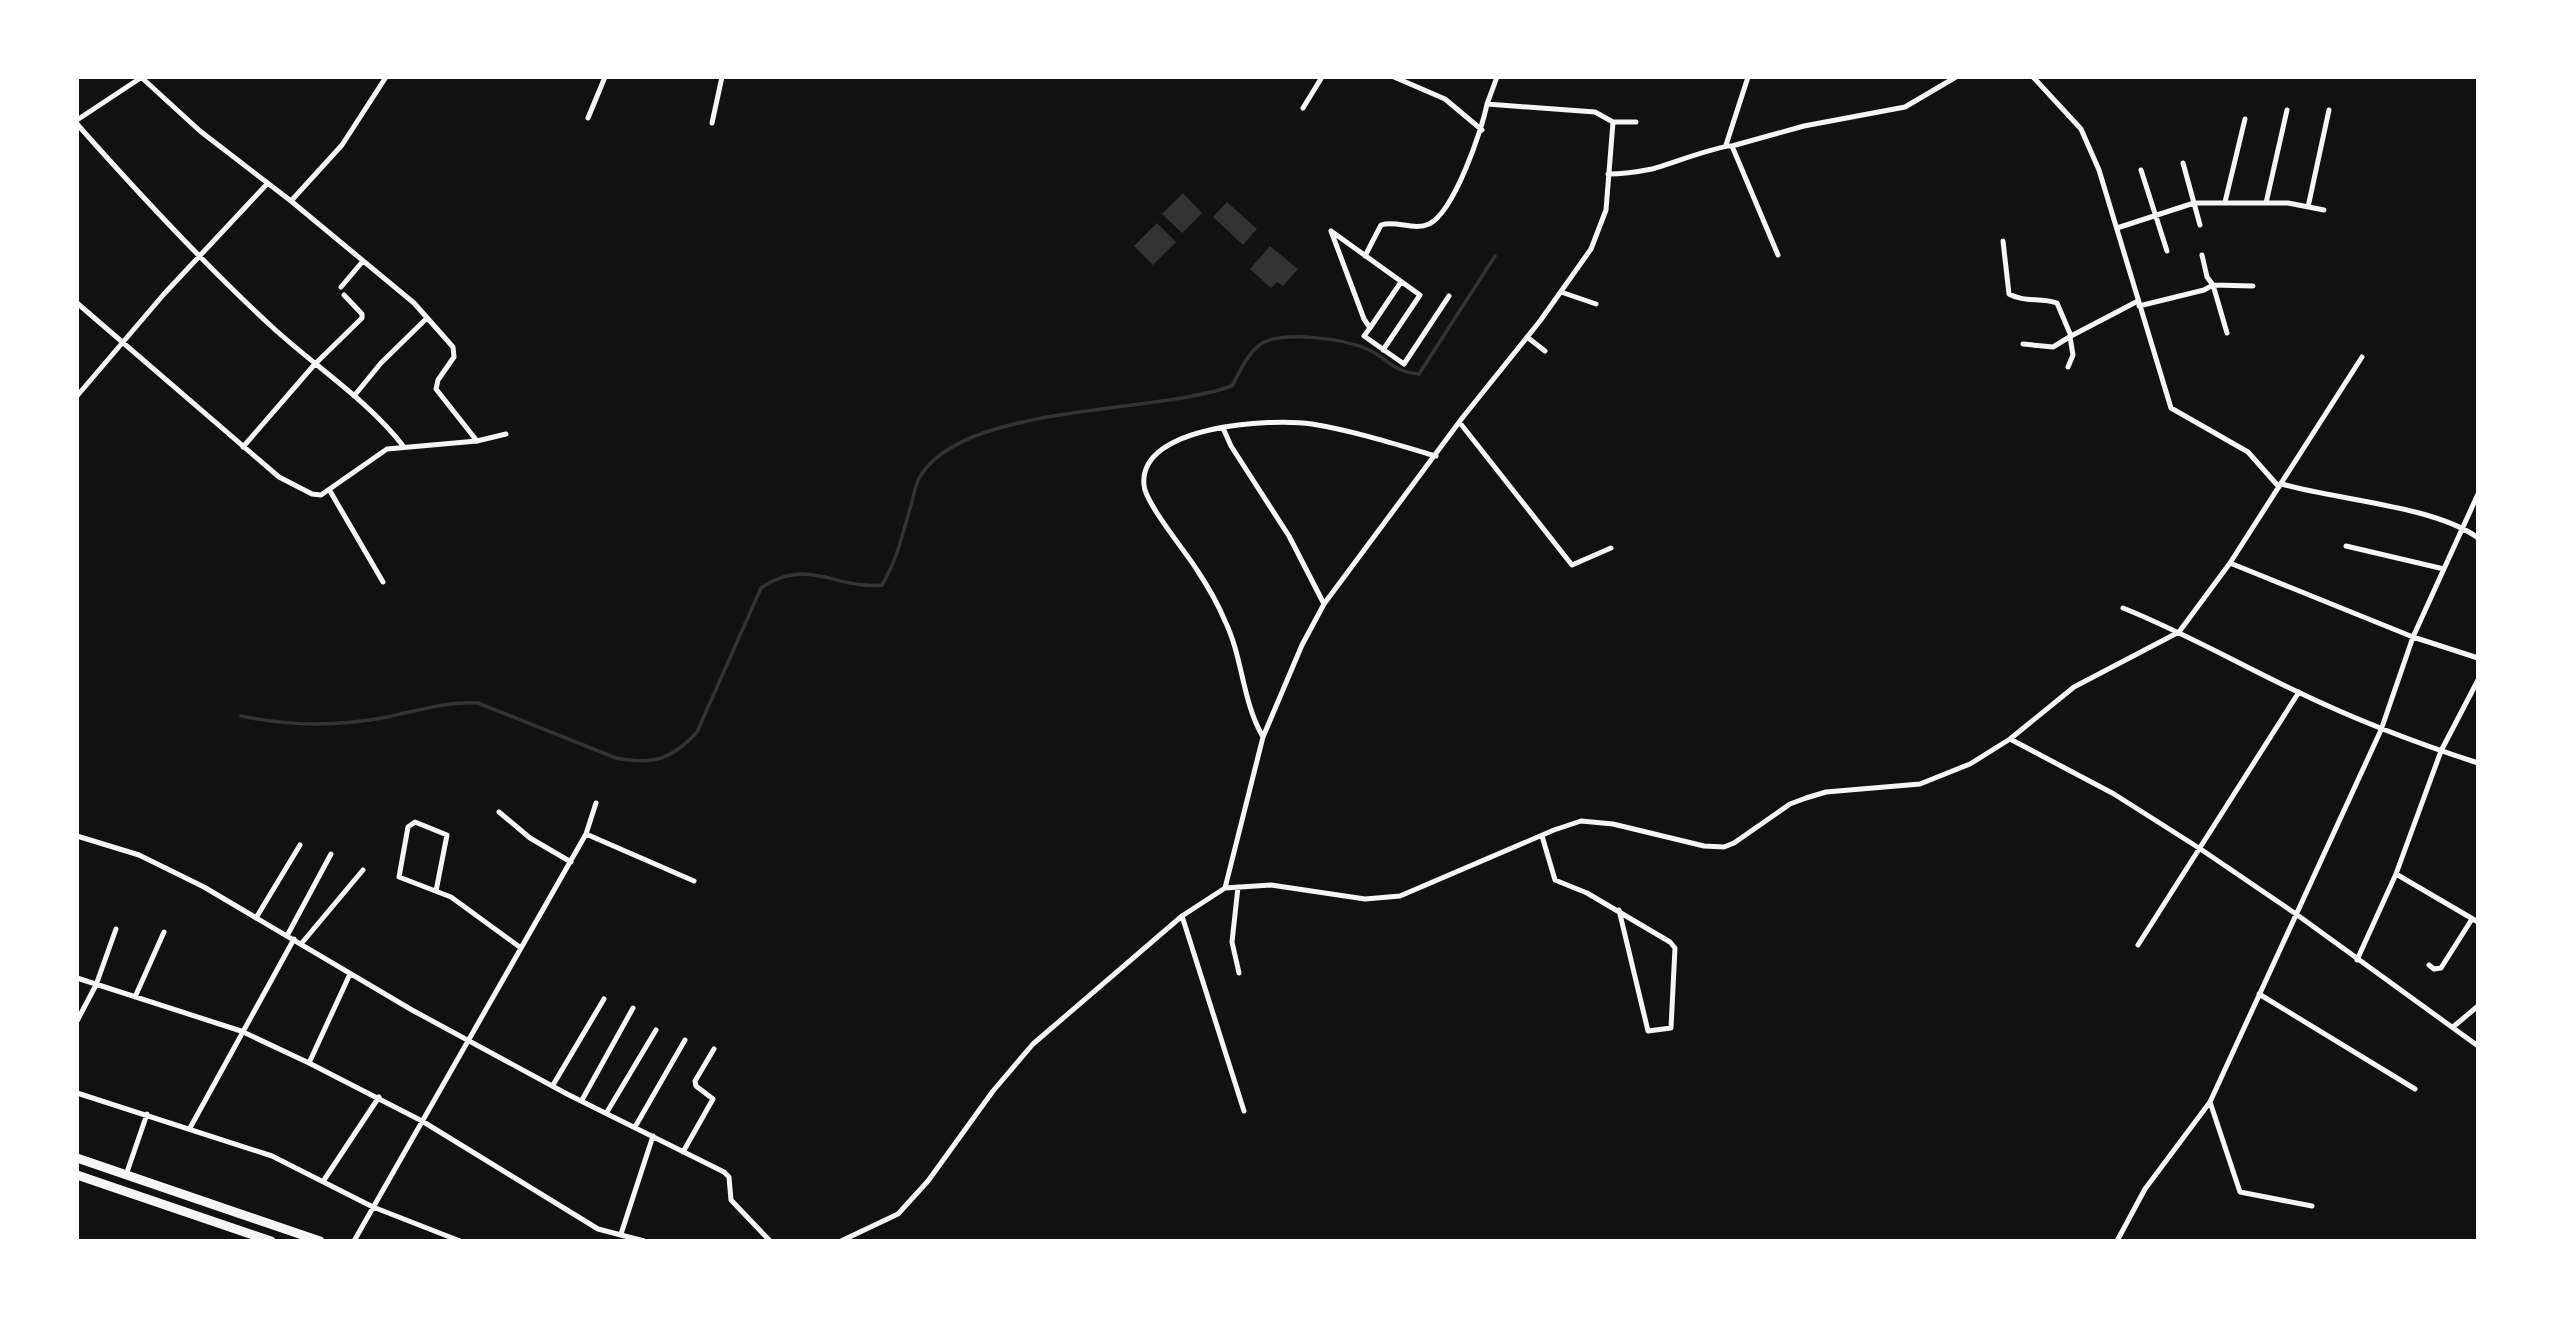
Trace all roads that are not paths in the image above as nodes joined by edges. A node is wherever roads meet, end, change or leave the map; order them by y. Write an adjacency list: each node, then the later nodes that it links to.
1 (142, 77): 18 (street); 26 (street)
2 (386, 77): 27 (street)
3 (605, 77): 15 (street)
4 (722, 77): 20 (street)
5 (1322, 77): 12 (street)
6 (1394, 77): 21 (street)
7 (1497, 77): 11 (street)
8 (1748, 77): 22 (street)
9 (1956, 77): 22 (street)
10 (2034, 77): 35 (street)
11 (1487, 104): 19 (street); 21 (street)
12 (1303, 108)
13 (2287, 110): 30 (street)
14 (2329, 110): 31 (street)
15 (588, 118)
16 (2245, 119): 28 (street)
17 (1636, 121): 19 (street)
18 (77, 122): 41 (street)
19 (1613, 122): 25 (street)
20 (712, 123)
21 (1482, 130): 40 (street)
22 (1729, 146): 25 (street); 38 (street)
23 (2183, 163): 29 (street)
24 (2141, 170): 33 (street)
25 (1608, 174): 47 (street)
26 (267, 184): 27 (street); 41 (street)
27 (291, 201): 42 (street)
28 (2225, 202): 29 (street); 30 (street)
29 (2194, 203): 33 (street); 34 (street)
30 (2266, 203): 31 (street)
31 (2308, 207): 32 (street)
32 (2324, 210)
33 (2155, 214): 35 (street); 37 (street)
34 (2200, 225)
35 (2117, 228): 52 (street)
36 (2003, 241): 56 (street)
37 (2167, 251)
38 (1778, 255)
39 (2202, 255): 44 (street)
40 (1365, 256): 43 (street); 54 (street)
41 (199, 258): 58 (street); 63 (street)
42 (363, 261): 46 (street); 53 (street)
43 (1401, 282): 54 (street); 60 (street)
44 (2213, 285): 45 (street); 52 (street); 55 (street)
45 (2253, 286)
46 (341, 287)
47 (1561, 292): 51 (street); 57 (street)
48 (344, 295): 63 (street)
49 (1449, 296): 60 (street)
50 (77, 303): 58 (street)
51 (1596, 304)
52 (2139, 304): 56 (street); 74 (street)
53 (427, 318): 66 (street); 70 (street)
54 (1370, 328): 60 (street)
55 (2227, 333)
56 (2071, 336): 59 (street); 64 (street)
57 (1527, 337): 61 (street); 67 (street)
58 (122, 343): 65 (street); 71 (street)
59 (2023, 344)
60 (1383, 351)
61 (1545, 351)
62 (2362, 357): 74 (street)
63 (314, 365): 66 (street); 71 (street)
64 (2068, 367)
65 (77, 396)
66 (354, 396): 72 (street)
67 (1462, 420): 73 (street); 80 (street)
68 (1223, 428): 73 (street); 84 (street); 92 (street)
69 (506, 434): 70 (street)
70 (477, 441): 72 (street)
71 (243, 447): 75 (street)
72 (404, 447): 75 (street)
73 (1436, 456): 84 (street)
74 (2281, 486): 77 (street); 81 (street)
75 (330, 491): 83 (street)
76 (2478, 494): 77 (street)
77 (2463, 527): 78 (street); 82 (street)
78 (2478, 538)
79 (2346, 546): 82 (street)
80 (1611, 548)
81 (2230, 563): 86 (street); 87 (street)
82 (2444, 569): 87 (street)
83 (383, 582)
84 (1324, 604): 92 (street)
85 (2123, 608): 86 (street)
86 (2179, 632): 90 (street); 93 (street)
87 (2413, 637): 88 (street); 91 (street)
88 (2478, 658)
89 (2478, 680): 94 (street)
90 (2299, 692): 91 (street); 102 (street)
91 (2382, 730): 94 (street); 112 (street)
92 (1262, 737): 109 (street)
93 (2010, 739): 100 (street); 102 (street)
94 (2441, 751): 95 (street); 106 (street)
95 (2478, 763)
96 (596, 803): 98 (street)
97 (499, 812): 104 (street)
98 (586, 834): 104 (street); 107 (street)
99 (77, 836): 114 (street)
100 (1542, 836): 108 (street); 111 (street)
101 (300, 845): 114 (street)
102 (2199, 848): 112 (street); 121 (street)
103 (331, 854): 118 (street)
104 (570, 862): 122 (street)
105 (363, 870): 120 (street)
106 (2396, 874): 115 (street); 123 (street)
107 (694, 881)
108 (1238, 887): 109 (street); 125 (street)
109 (1226, 888): 113 (street)
110 (436, 891): 110 (street); 122 (street)
111 (1619, 910): 111 (street)
112 (2297, 914): 123 (street); 129 (street)
113 (1182, 916): 149 (street); 170 (street)
114 (256, 918): 118 (street)
115 (2475, 920): 124 (street)
116 (116, 929): 128 (street)
117 (164, 932): 130 (street)
118 (288, 934): 119 (street)
119 (294, 939): 120 (street); 137 (street)
120 (301, 944): 126 (street)
121 (2138, 945)
122 (521, 948): 138 (street)
123 (2357, 960): 135 (street)
124 (2429, 965)
125 (1238, 972)
126 (350, 974): 138 (street); 142 (street)
127 (77, 978): 128 (street)
128 (96, 985): 130 (street); 134 (street)
129 (2259, 994): 144 (street); 148 (street)
130 (135, 997): 137 (street)
131 (604, 999): 143 (street)
132 (2478, 1006): 135 (street)
133 (633, 1008): 147 (street)
134 (77, 1021)
135 (2454, 1027): 140 (street)
136 (656, 1030): 150 (street)
137 (241, 1031): 142 (street); 154 (street)
138 (471, 1040): 143 (street); 152 (street)
139 (685, 1040): 153 (street)
140 (2478, 1046)
141 (714, 1049): 156 (street)
142 (309, 1063): 146 (street)
143 (553, 1085): 147 (street)
144 (2415, 1089)
145 (77, 1093): 151 (street)
146 (379, 1097): 152 (street); 160 (street)
147 (582, 1100): 150 (street)
148 (2210, 1102): 161 (street); 171 (street)
149 (1244, 1111)
150 (607, 1112): 153 (street)
151 (147, 1114): 154 (street); 159 (street)
152 (422, 1121): 162 (street); 163 (street)
153 (635, 1127): 155 (street)
154 (190, 1129): 160 (street)
155 (653, 1136): 156 (street); 163 (street)
156 (683, 1152): 169 (street)
157 (77, 1158): 159 (highway)
158 (77, 1175): 165 (highway)
159 (126, 1175): 166 (highway)
160 (324, 1180): 162 (street)
161 (2312, 1206)
162 (373, 1207): 164 (street); 167 (street)
163 (621, 1234): 168 (street)
164 (354, 1240)
165 (271, 1241)
166 (320, 1241)
167 (460, 1241)
168 (644, 1241)
169 (770, 1241)
170 (844, 1241)
171 (2117, 1241)

